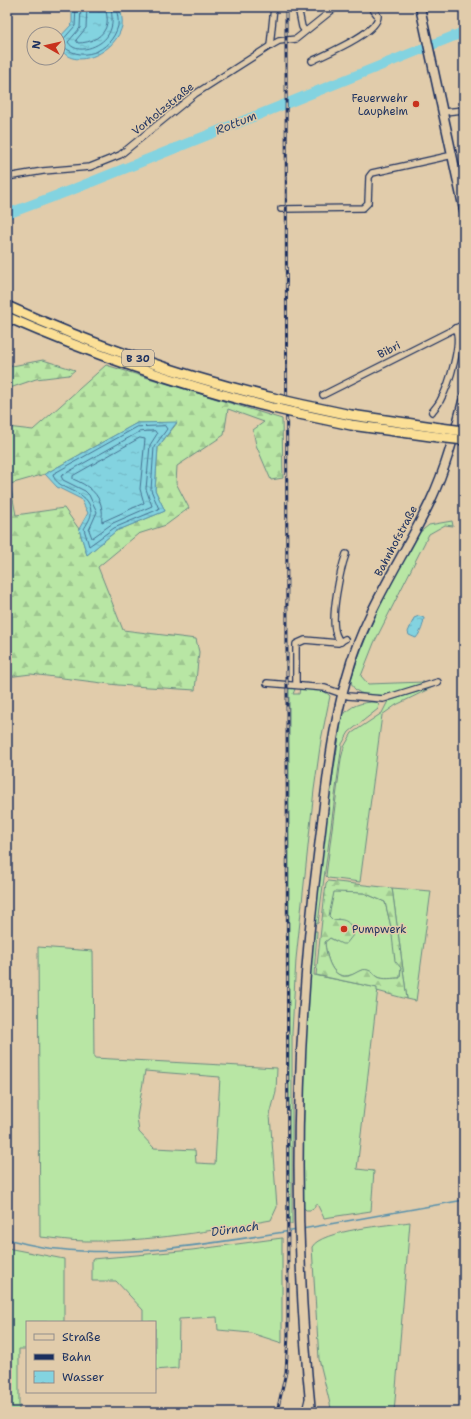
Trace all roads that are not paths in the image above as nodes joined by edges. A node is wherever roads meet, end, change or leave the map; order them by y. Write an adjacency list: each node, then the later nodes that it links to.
1 (274, 7): 7 (street)
2 (298, 7): 6 (street)
3 (336, 7): 6 (street, Vorholzstraße)
4 (371, 7): 8 (street)
5 (420, 7): 10 (main road)
6 (305, 31): 7 (street, Vorholzstraße)
7 (270, 46): 12 (street, Vorholzstraße)
8 (312, 61)
9 (464, 110): 10 (street)
10 (444, 112): 11 (main road)
11 (453, 155): 13 (street); 14 (main road)
12 (7, 177)
13 (280, 209)
14 (464, 210)
15 (7, 306): 23 (highway, B 30, bridge)
16 (7, 317): 23 (highway, B 30, bridge)
17 (464, 324): 18 (street, Bibri)
18 (455, 328): 19 (street, Bibri); 21 (street)
19 (323, 395)
20 (464, 397): 29 (main road, Bahnhofstraße)
21 (432, 412)
22 (464, 431): 23 (highway, B 30, bridge)
23 (439, 433): 24 (highway, B 30, bridge)
24 (464, 440)
25 (346, 554): 28 (street)
26 (438, 682): 29 (street)
27 (267, 683): 28 (street)
28 (296, 685): 29 (street)
29 (342, 694): 30 (main road, Bahnhofstraße)
30 (309, 1394): 31 (street); 32 (main road, Bahnhofstraße)
31 (305, 1412)
32 (311, 1412)

